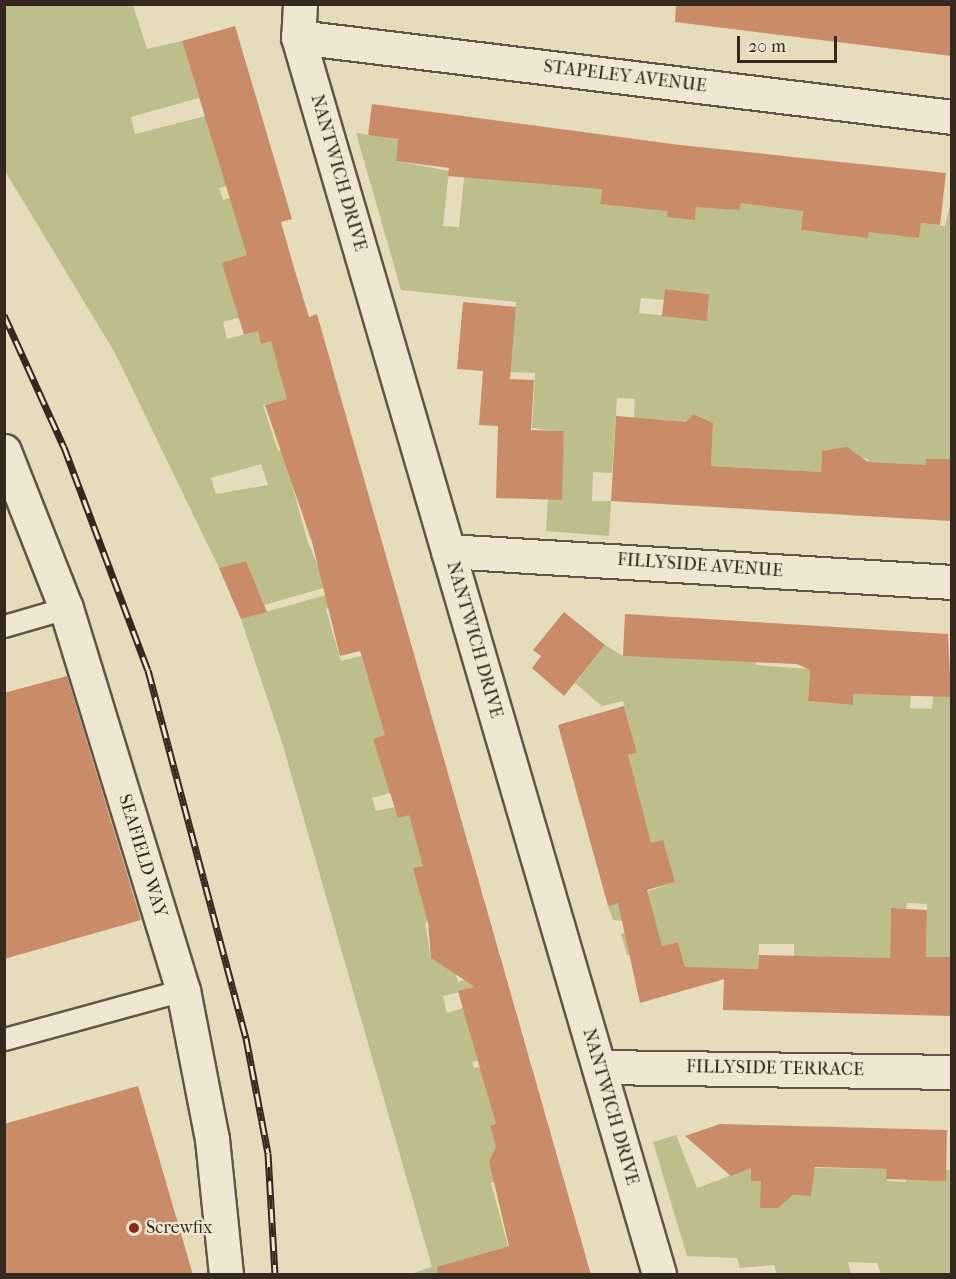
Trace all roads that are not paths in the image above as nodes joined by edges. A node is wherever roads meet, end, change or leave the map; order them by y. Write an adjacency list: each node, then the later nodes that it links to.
1 (300, 4): 2 (street, NANTWICH DRIVE)
2 (298, 37): 3 (street, STAPELEY AVENUE); 5 (street, NANTWICH DRIVE)
3 (951, 117)
4 (4, 451): 7 (street, SEAFIELD WAY)
5 (448, 551): 6 (street, FILLYSIDE AVENUE); 11 (street, NANTWICH DRIVE)
6 (951, 582)
7 (66, 608): 8 (lane); 9 (street, SEAFIELD WAY)
8 (4, 626)
9 (183, 990): 10 (lane); 13 (street, SEAFIELD WAY)
10 (4, 1039)
11 (599, 1067): 12 (street, FILLYSIDE TERRACE); 14 (street, NANTWICH DRIVE)
12 (951, 1072)
13 (226, 1275)
14 (659, 1275)

